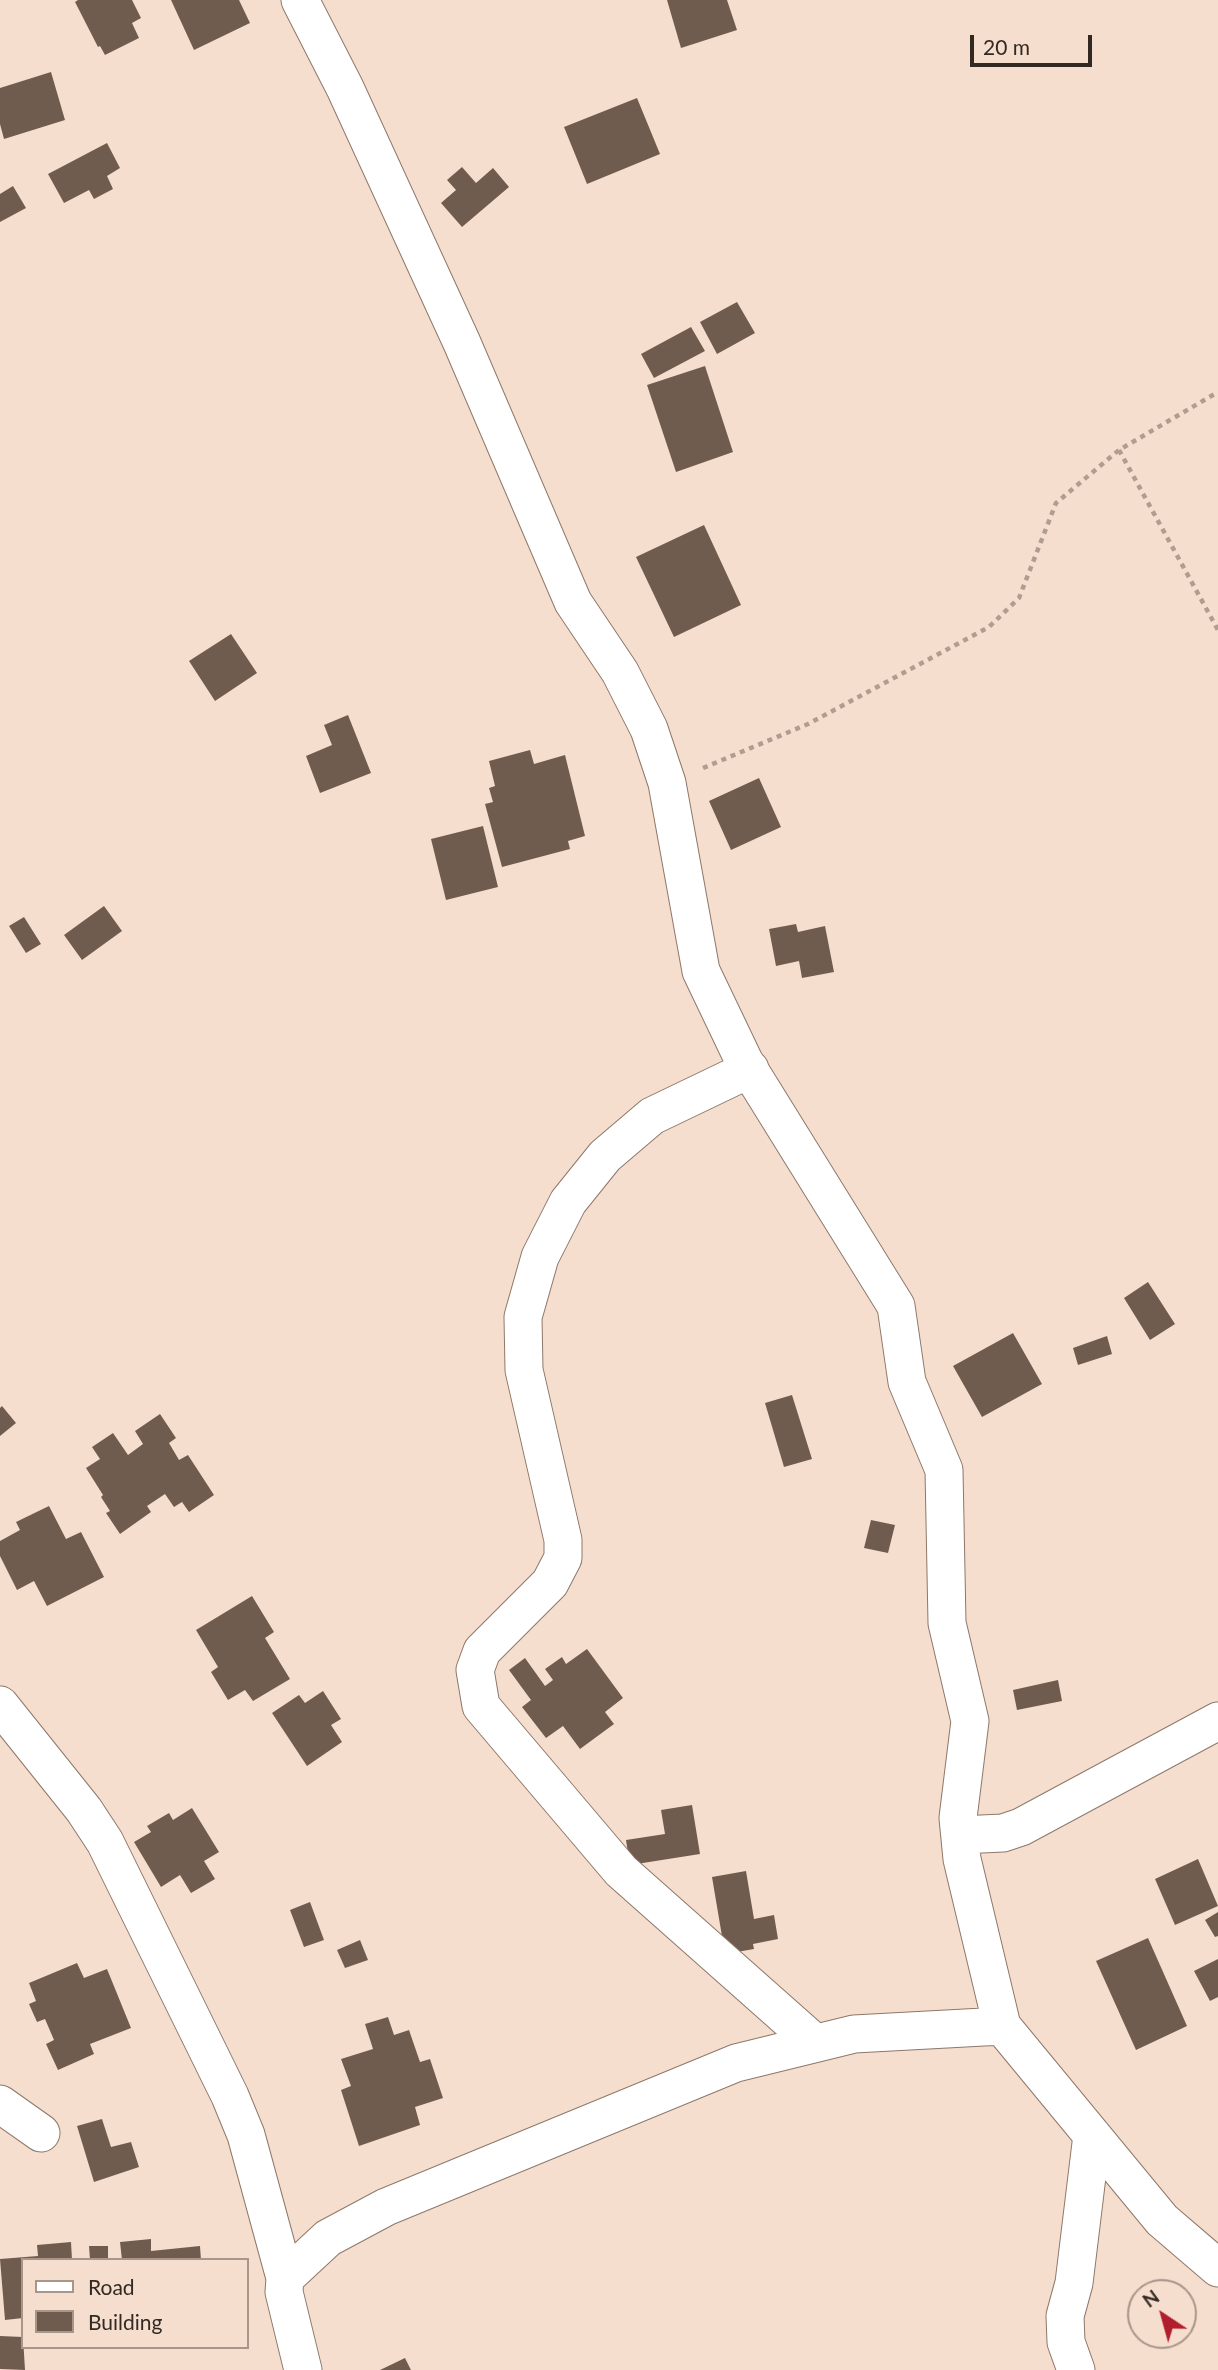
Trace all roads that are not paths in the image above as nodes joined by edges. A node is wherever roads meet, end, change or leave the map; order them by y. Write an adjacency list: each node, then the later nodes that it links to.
1 (300, 0): 2 (street)
2 (750, 1069): 5 (street); 7 (street)
3 (0, 1705): 12 (street)
4 (1218, 1721): 5 (street)
5 (960, 1835): 6 (street)
6 (1002, 2026): 7 (street); 10 (street)
7 (815, 2043): 12 (street)
8 (0, 2104): 9 (street)
9 (40, 2133)
10 (1092, 2135): 11 (street); 14 (street)
11 (1218, 2268)
12 (285, 2278): 13 (street)
13 (303, 2370)
14 (1076, 2370)

